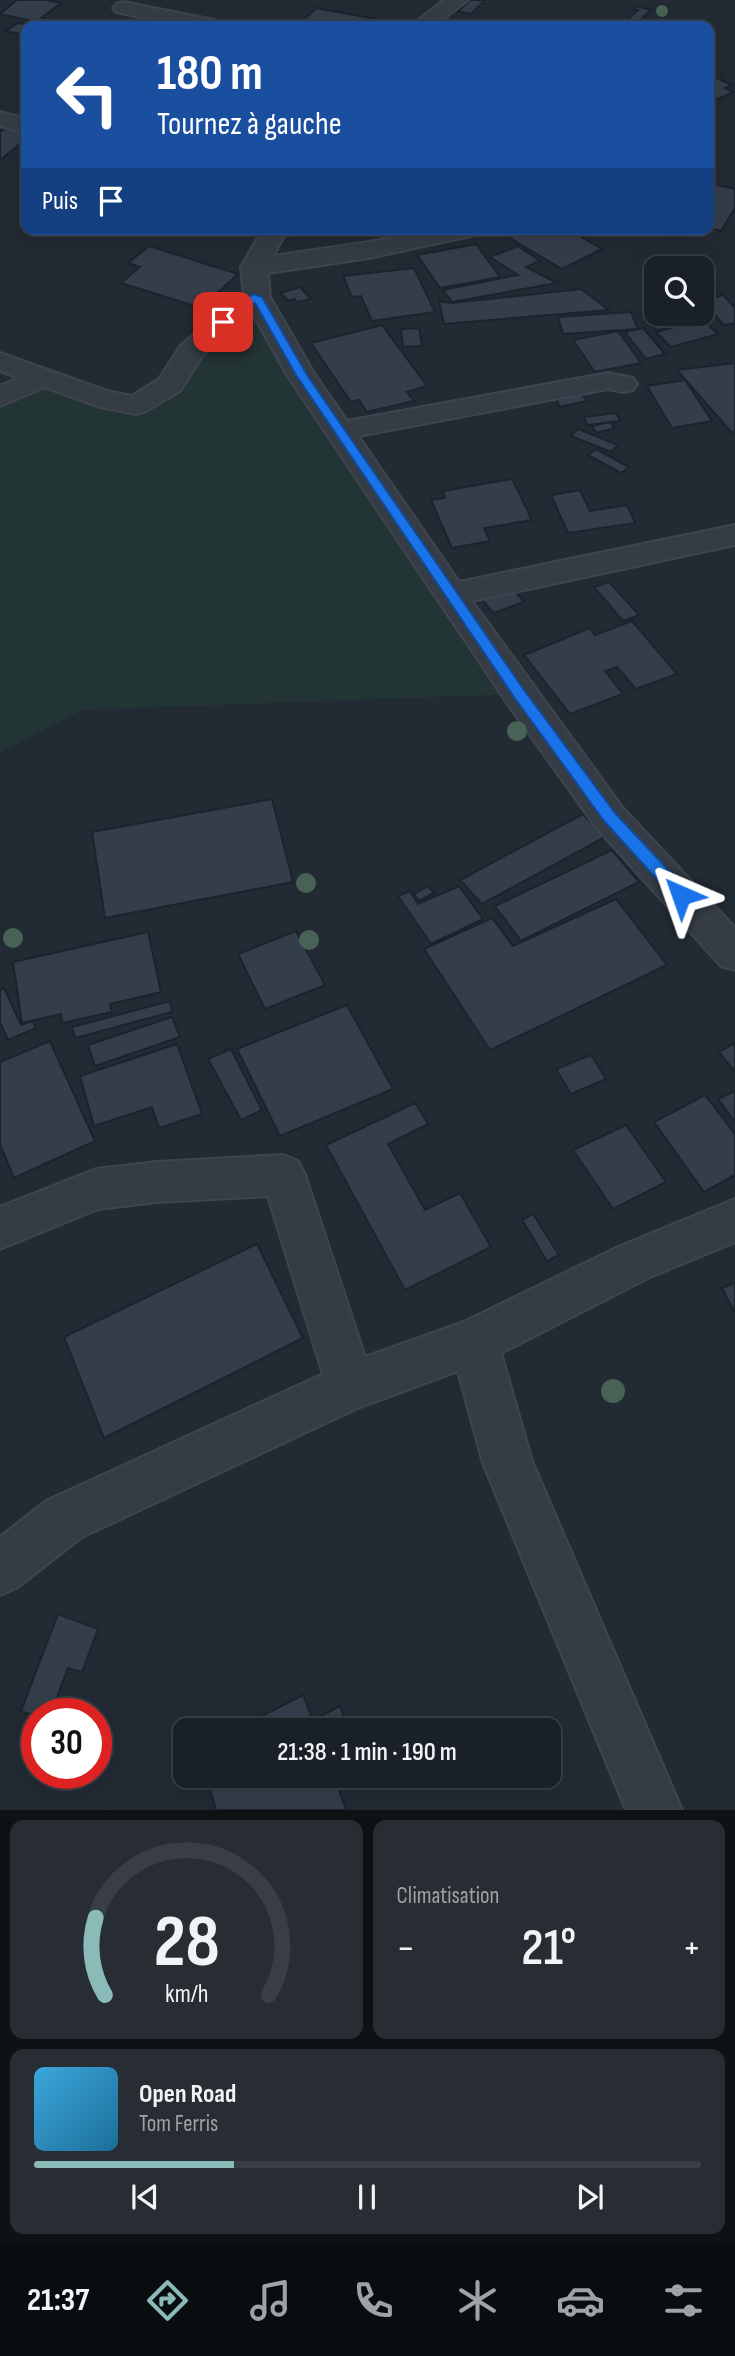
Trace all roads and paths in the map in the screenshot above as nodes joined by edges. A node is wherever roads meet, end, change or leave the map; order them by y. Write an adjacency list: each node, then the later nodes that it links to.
1 (458, 0): 4 (street)
2 (122, 8): 3 (street)
3 (188, 21)
4 (428, 21)
5 (0, 119): 6 (street)
6 (21, 125)
7 (274, 235): 9 (street)
8 (442, 235): 9 (street)
9 (255, 282): 11 (street); 14 (street)
10 (0, 361): 11 (street)
11 (44, 377): 13 (street)
12 (623, 384): 14 (street)
13 (0, 397)
14 (339, 431): 16 (street)
15 (735, 535): 16 (street)
16 (452, 594): 17 (street)
17 (735, 954)
18 (735, 1220): 20 (street)
19 (0, 1228): 21 (street)
20 (474, 1342): 21 (street); 23 (street)
21 (351, 1386): 22 (street)
22 (0, 1569)
23 (654, 1810)

